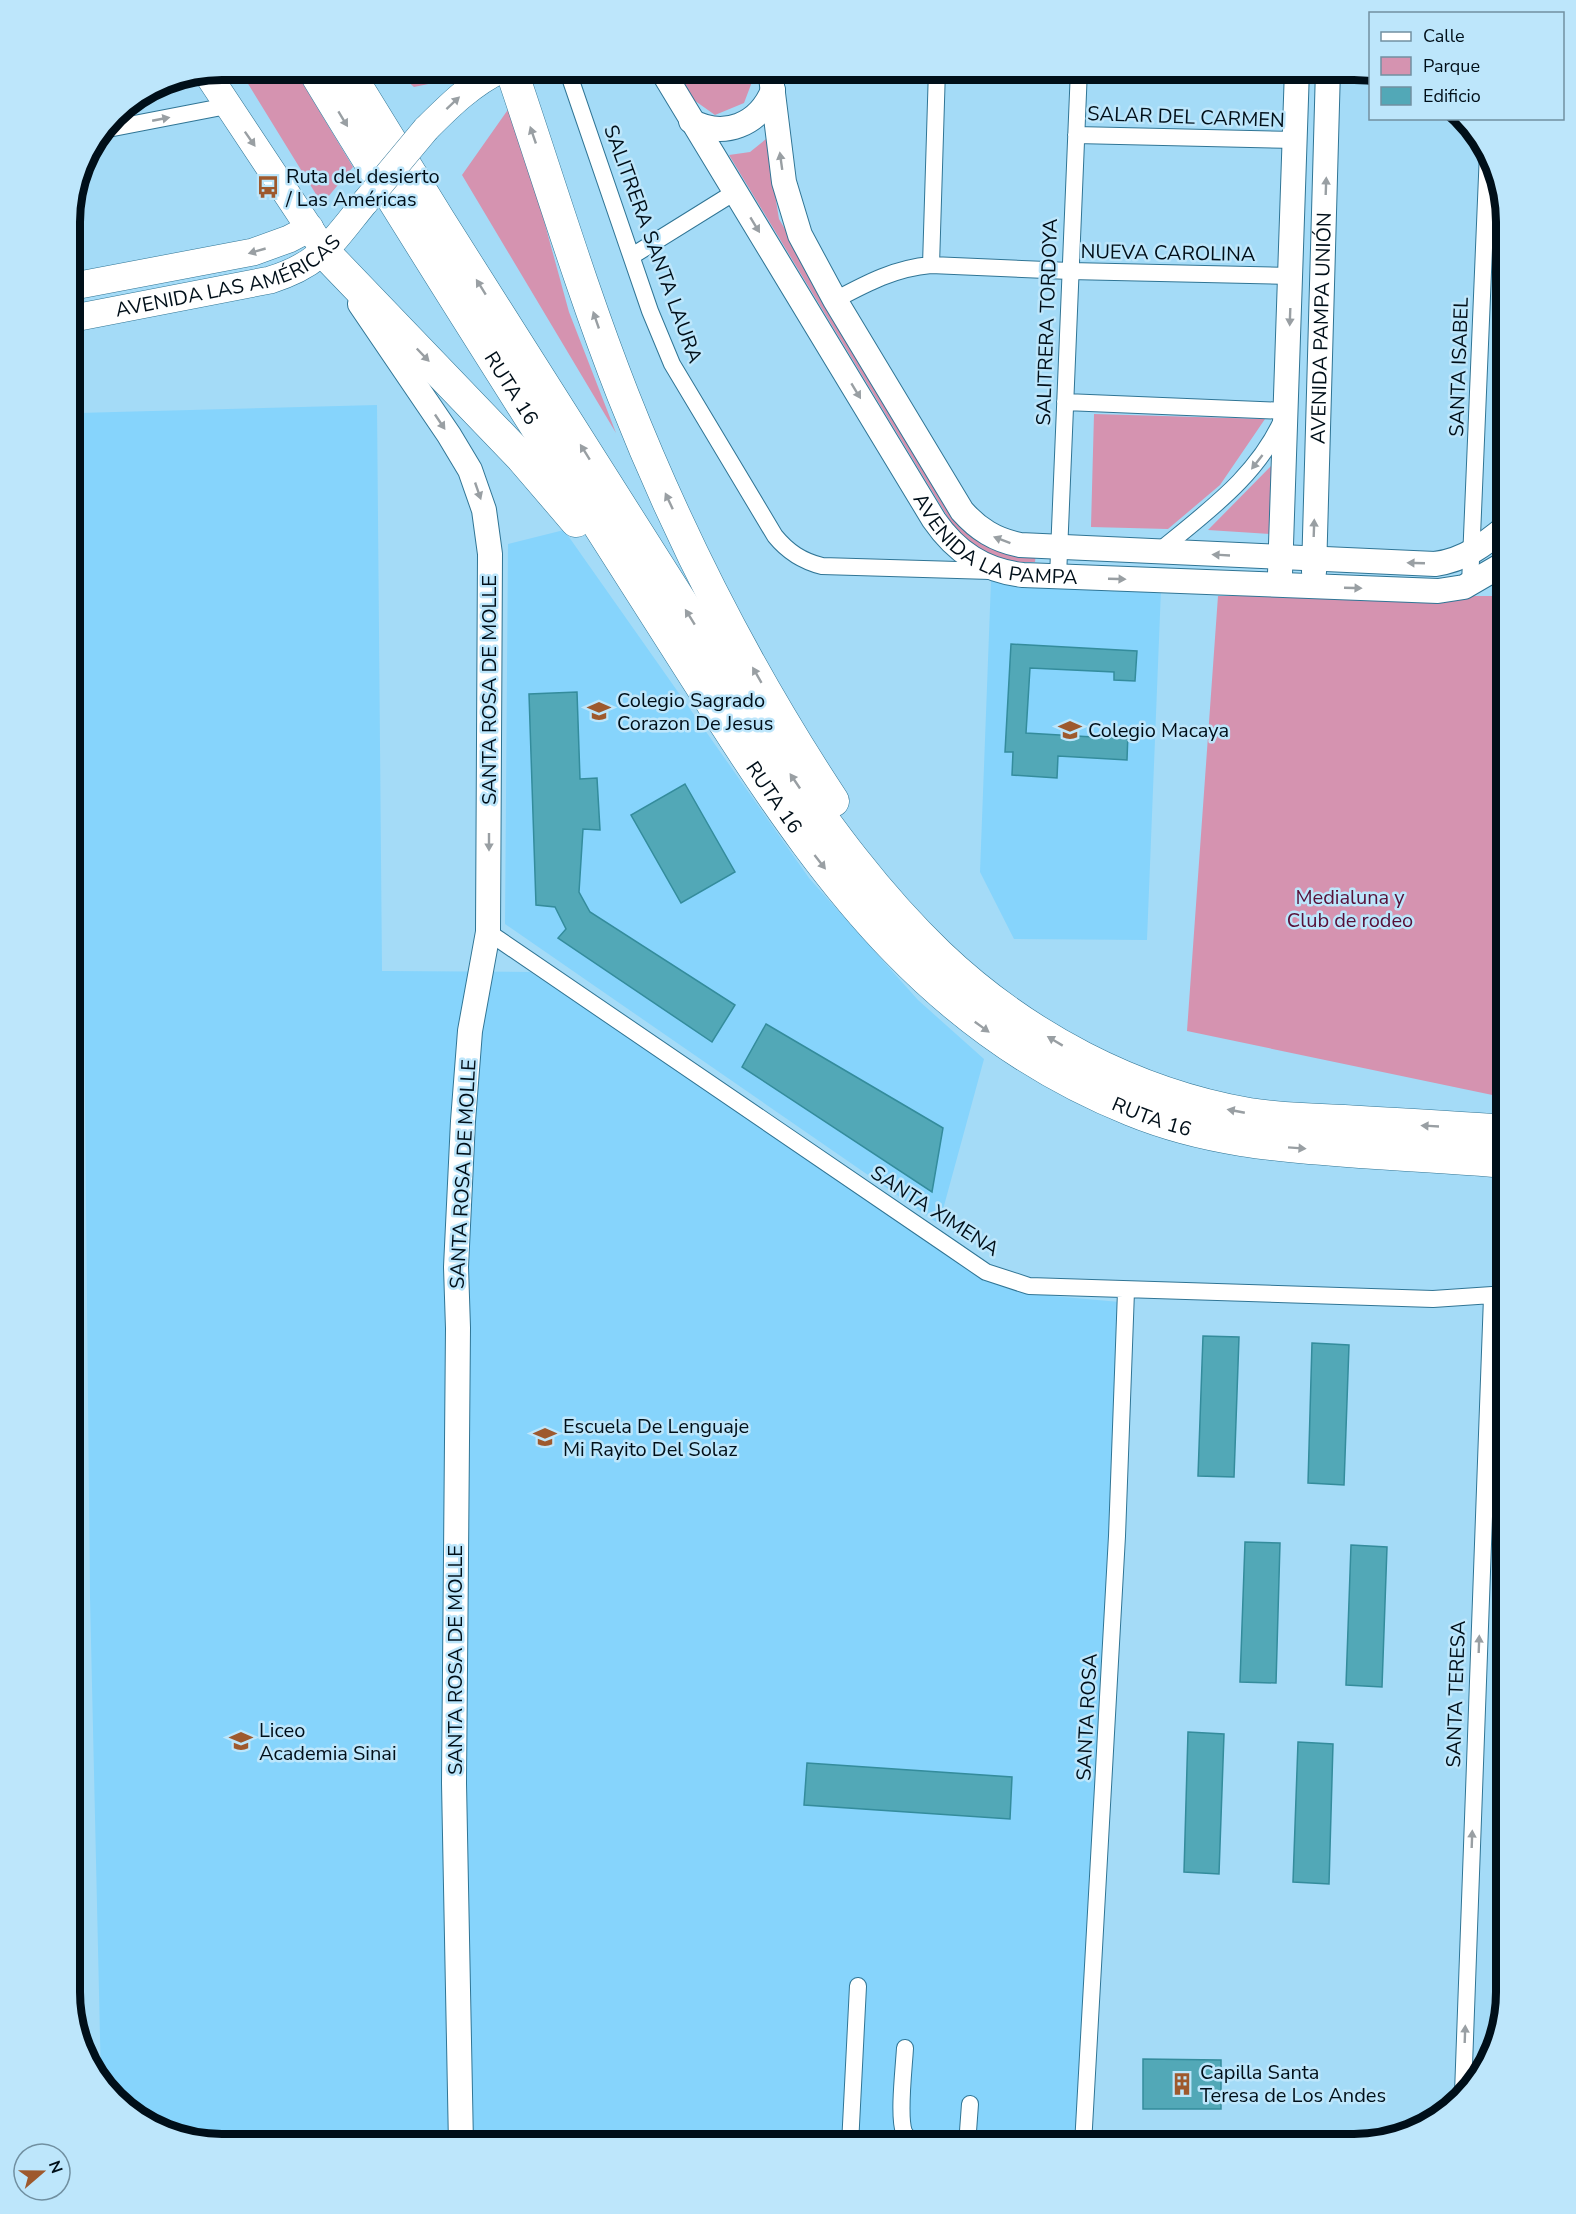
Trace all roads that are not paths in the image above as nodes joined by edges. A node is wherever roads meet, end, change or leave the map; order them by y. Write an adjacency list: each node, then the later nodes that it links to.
1 (320, 80): 42 (highway, RUTA 16, one-way to 42)
2 (353, 80): 44 (highway, RUTA 16, one-way to 2)
3 (484, 80): 20 (main road, AVENIDA LAS AMÉRICAS, one-way to 3, bridge)
4 (515, 80): 44 (highway, one-way to 4)
5 (571, 80): 21 (street, SALITRERA SANTA LAURA)
6 (667, 80): 14 (street, AVENIDA LA PAMPA)
7 (772, 80): 14 (street, AVENIDA LA PAMPA); 26 (street, AVENIDA LA PAMPA, one-way to 7)
8 (937, 80): 22 (street)
9 (1078, 80): 16 (street, SALITRERA TORDOYA)
10 (1297, 80): 17 (street, AVENIDA PAMPA UNIÓN)
11 (1328, 80): 35 (street, AVENIDA PAMPA UNIÓN, one-way to 11)
12 (211, 81): 13 (main road)
13 (227, 106): 15 (street, one-way to 13); 20 (main road, one-way to 20)
14 (691, 121): 19 (street, AVENIDA LA PAMPA)
15 (115, 128)
16 (1076, 135): 17 (street, SALAR DEL CARMEN); 23 (street, SALITRERA TORDOYA)
17 (1296, 141): 24 (street, AVENIDA PAMPA UNIÓN)
18 (1487, 171): 33 (street, SANTA ISABEL)
19 (735, 192): 21 (street); 37 (street, AVENIDA LA PAMPA, one-way to 37)
20 (317, 240): 25 (main road, AVENIDA LAS AMÉRICAS, one-way to 25); 27 (main road, AVENIDA LAS AMÉRICAS); 42 (highway, one-way to 42); 43 (street, SANTA ROSA DE MOLLE, one-way to 43)
21 (632, 256): 37 (street, SALITRERA SANTA LAURA)
22 (931, 265): 23 (street, NUEVA CAROLINA); 26 (street, NUEVA CAROLINA)
23 (1070, 271): 24 (street, NUEVA CAROLINA); 28 (street, SALITRERA TORDOYA)
24 (1291, 276): 29 (street, AVENIDA PAMPA UNIÓN, one-way to 29)
25 (80, 285)
26 (835, 300): 31 (street, AVENIDA LA PAMPA, one-way to 26)
27 (80, 317)
28 (1065, 402): 29 (street); 31 (street, SALITRERA TORDOYA)
29 (1286, 411): 32 (street, one-way to 32); 34 (street, AVENIDA PAMPA UNIÓN)
30 (1496, 534): 33 (street, AVENIDA LA PAMPA)
31 (1059, 547): 32 (street, AVENIDA LA PAMPA); 38 (street, SALITRERA TORDOYA)
32 (1158, 552): 34 (street, AVENIDA LA PAMPA, one-way to 32)
33 (1472, 552): 35 (street, AVENIDA LA PAMPA, one-way to 35); 39 (street, SANTA ISABEL)
34 (1281, 557): 35 (street, AVENIDA LA PAMPA); 40 (street, AVENIDA PAMPA UNIÓN)
35 (1315, 558): 41 (street, AVENIDA PAMPA UNIÓN)
36 (1496, 569): 39 (street, AVENIDA LA PAMPA)
37 (999, 571): 38 (street, AVENIDA LA PAMPA)
38 (1058, 577): 40 (street, AVENIDA LA PAMPA, one-way to 40)
39 (1470, 584): 41 (street, AVENIDA LA PAMPA, one-way to 39)
40 (1279, 586): 41 (street, AVENIDA LA PAMPA)
41 (1314, 587)
42 (682, 657): 46 (highway, RUTA 16, one-way to 46)
43 (488, 932): 49 (street, SANTA XIMENA); 56 (street, SANTA ROSA DE MOLLE)
44 (939, 955): 45 (highway, RUTA 16, one-way to 44)
45 (1496, 1129)
46 (1332, 1150): 47 (highway, RUTA 16); 48 (highway)
47 (1496, 1161)
48 (1496, 1170)
49 (1126, 1291): 50 (street, SANTA XIMENA); 60 (street, SANTA ROSA)
50 (1496, 1295)
51 (1496, 1362): 54 (street, SANTA TERESA, one-way to 51)
52 (858, 1986): 57 (street)
53 (905, 2048): 58 (street)
54 (1463, 2083)
55 (970, 2104): 59 (street)
56 (461, 2134)
57 (851, 2134)
58 (905, 2134)
59 (968, 2134)
60 (1084, 2134)

